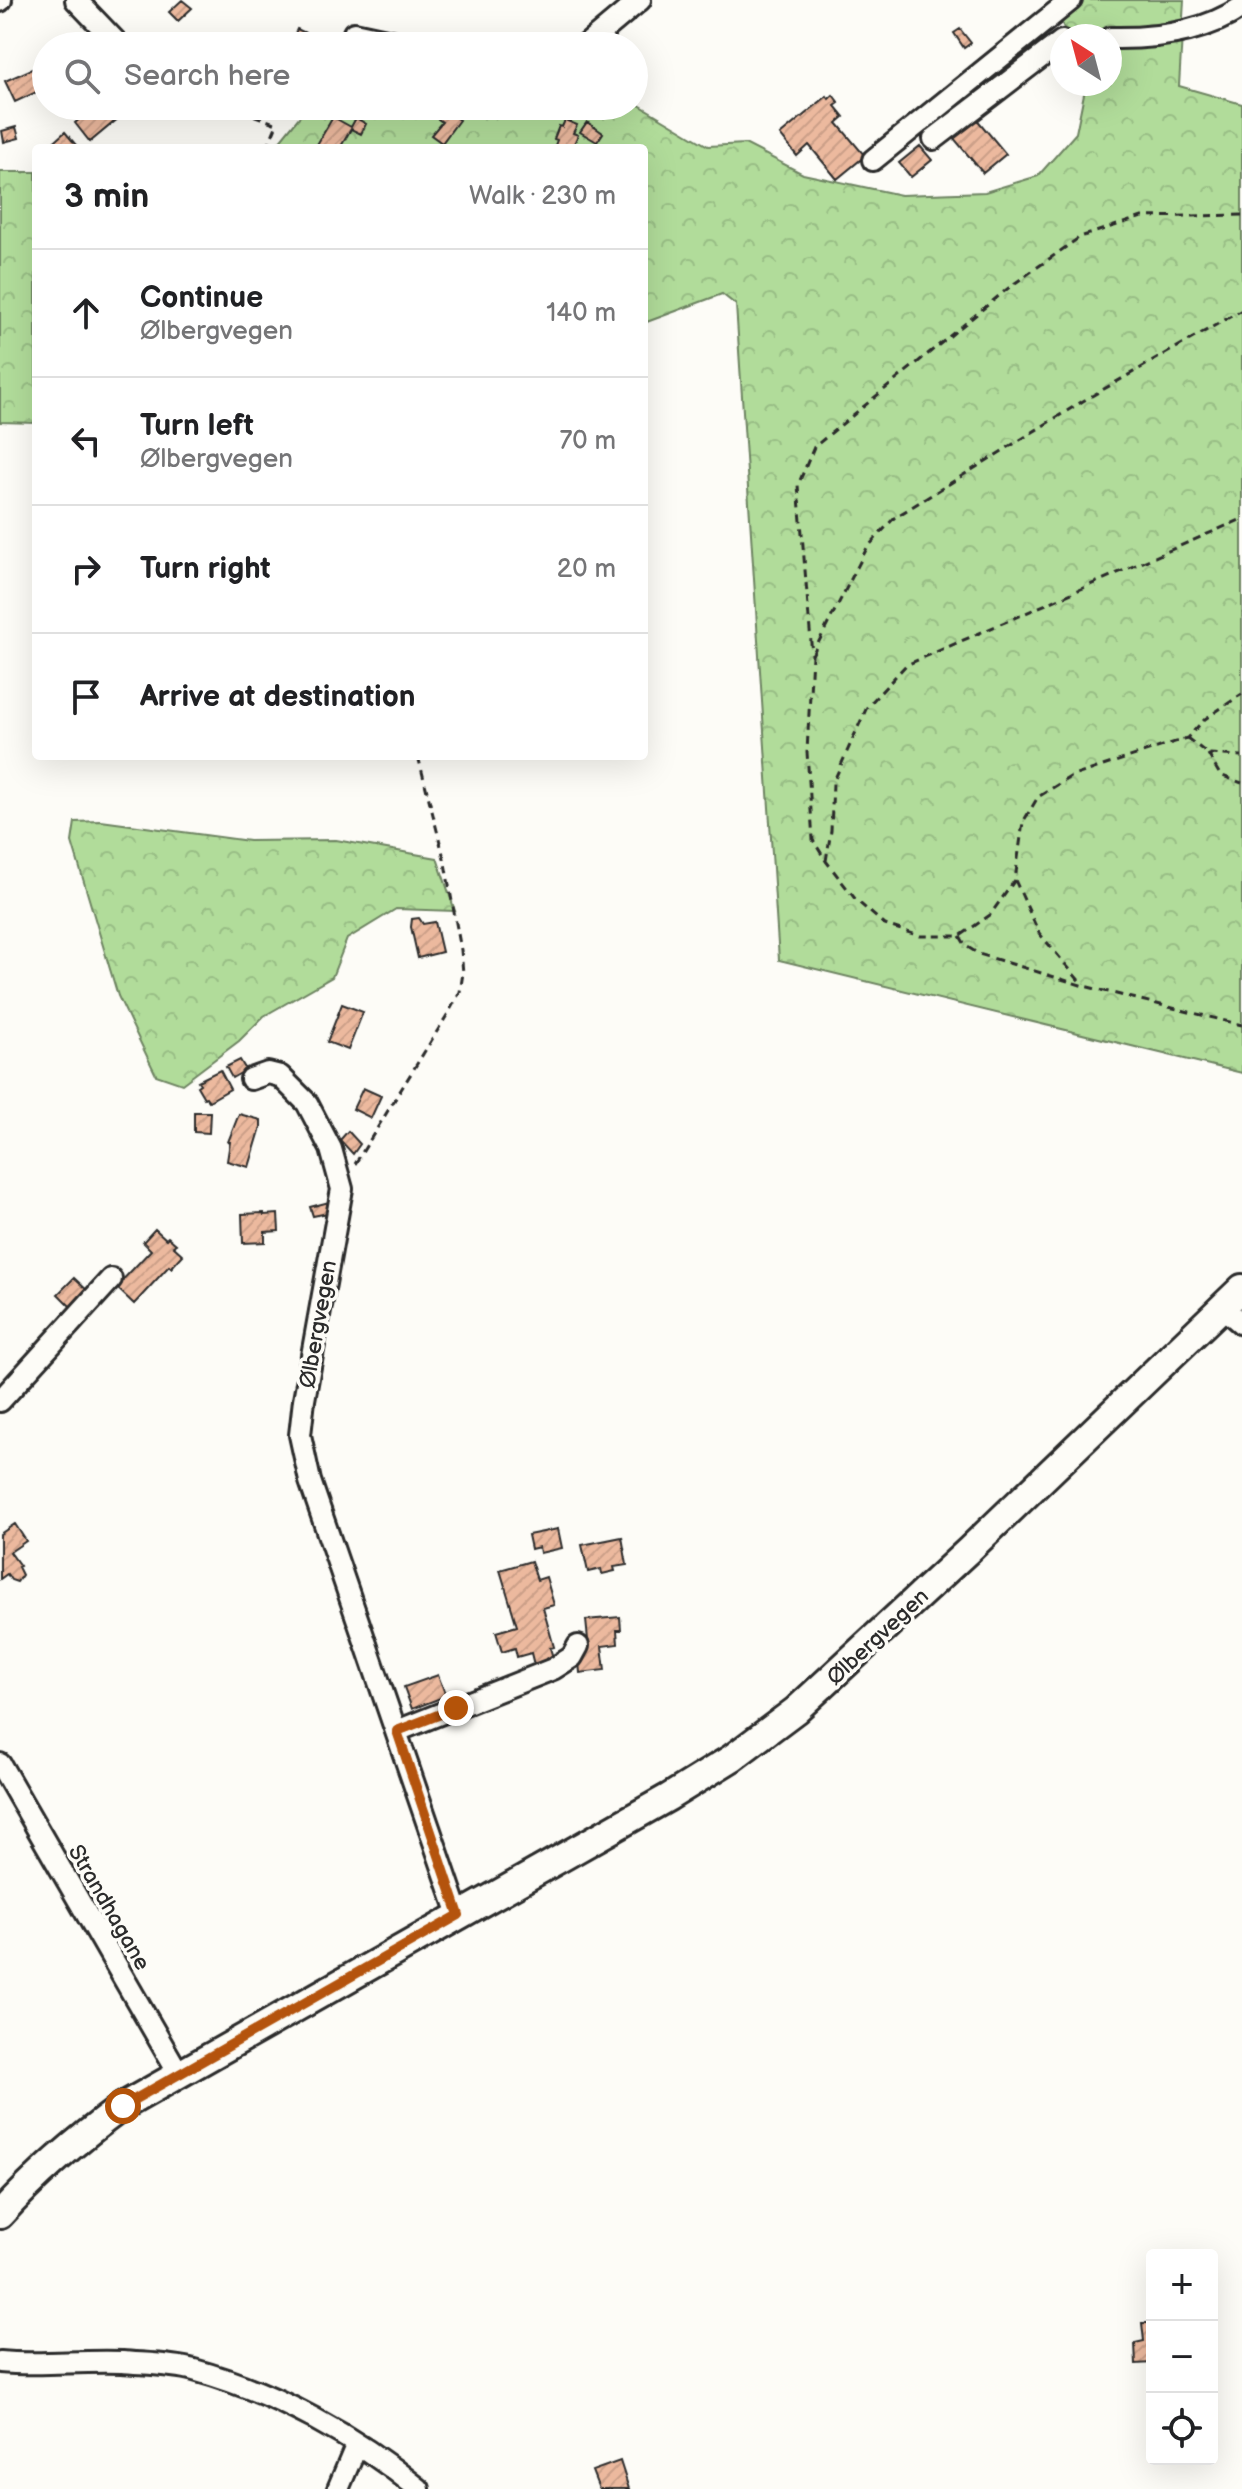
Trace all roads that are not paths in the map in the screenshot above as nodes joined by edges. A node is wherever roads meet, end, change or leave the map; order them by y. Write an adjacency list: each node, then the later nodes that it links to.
1 (76, 0): 5 (street)
2 (640, 0): 6 (street)
3 (1071, 0): 10 (street)
4 (1242, 7): 7 (street)
5 (107, 32)
6 (602, 32)
7 (1122, 37)
8 (1050, 50): 9 (street)
9 (934, 139)
10 (873, 160)
11 (251, 1079): 17 (street, Ølbergvegen)
12 (111, 1279): 15 (street)
13 (1242, 1288): 14 (main road, Ølbergvegen)
14 (1232, 1316): 19 (main road, Ølbergvegen)
15 (0, 1401)
16 (578, 1646): 17 (street)
17 (397, 1731): 19 (street, Ølbergvegen)
18 (0, 1764): 20 (street, Strandhagane)
19 (459, 1915): 20 (main road, Ølbergvegen)
20 (179, 2074): 21 (main road, Ølbergvegen)
21 (0, 2215)
22 (0, 2362): 23 (street)
23 (357, 2444): 24 (street); 25 (street)
24 (338, 2489)
25 (419, 2489)

